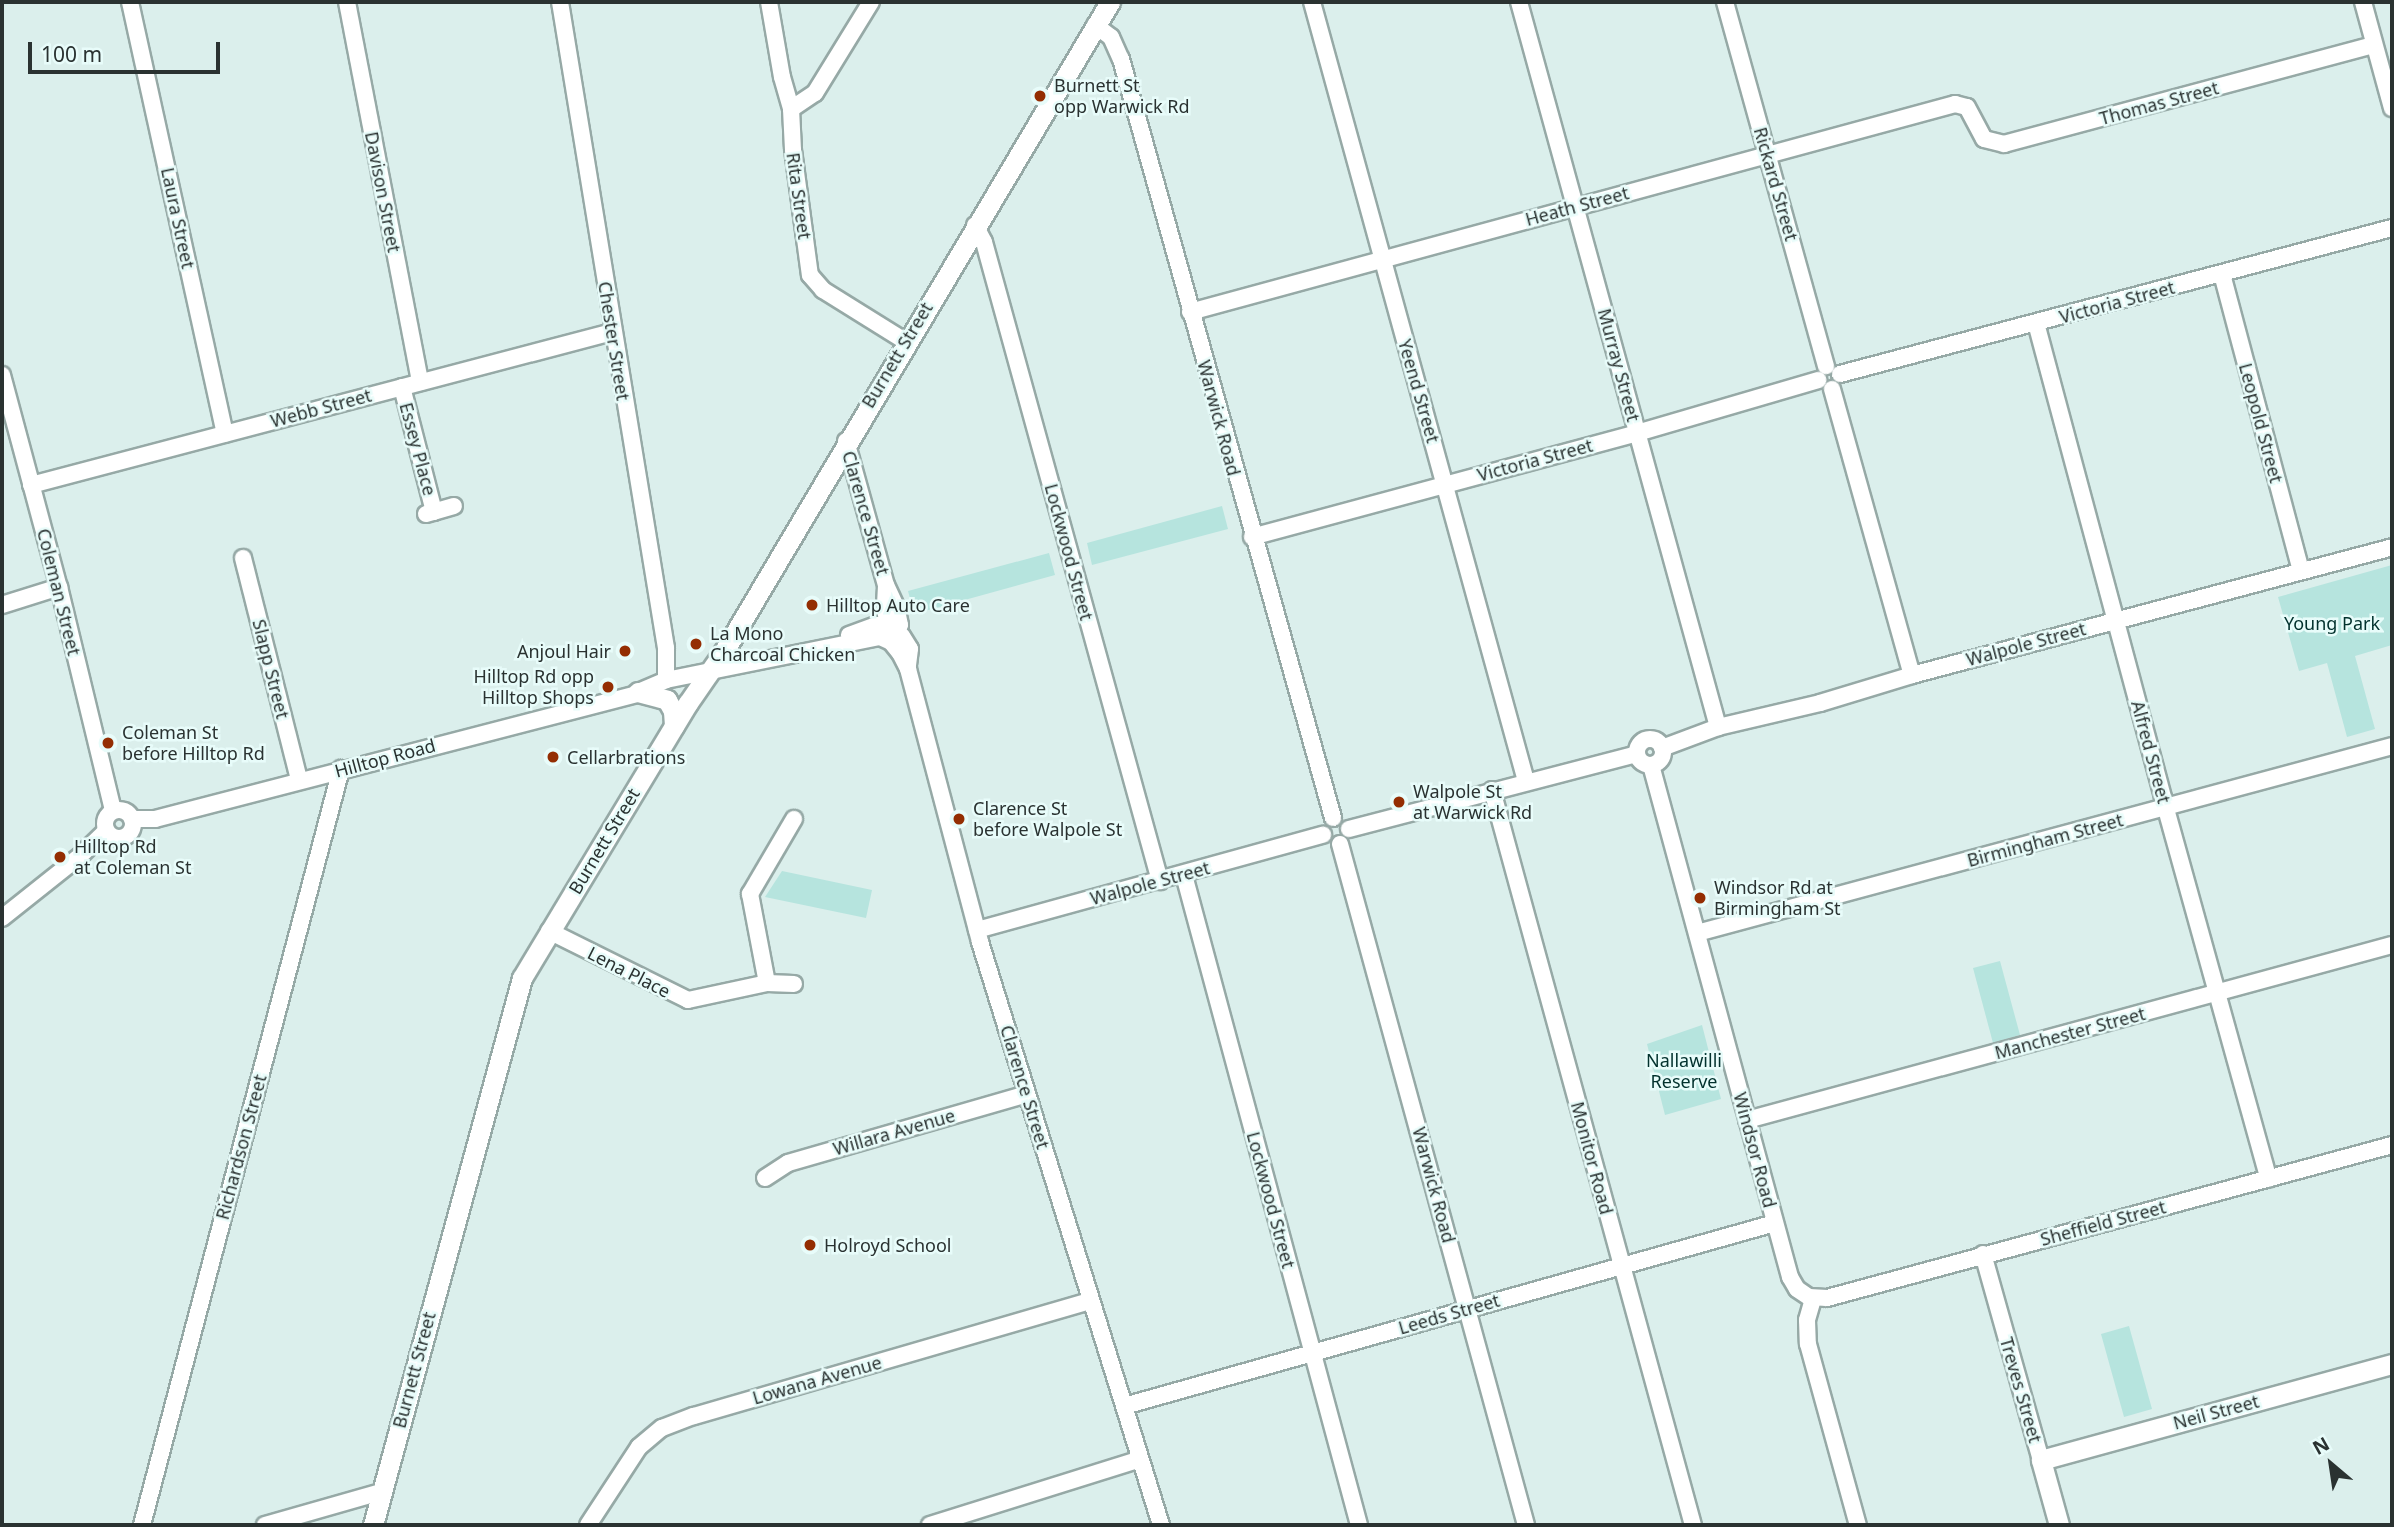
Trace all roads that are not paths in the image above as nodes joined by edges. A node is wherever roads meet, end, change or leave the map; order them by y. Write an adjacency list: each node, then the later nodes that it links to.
1 (130, 2): 30 (street, Laura Street)
2 (347, 2): 28 (street, Davison Street)
3 (560, 2): 24 (street, Chester Street)
4 (769, 2): 15 (street, Rita Street)
5 (871, 2): 15 (street)
6 (1110, 2): 11 (main road, Burnett Street)
7 (1312, 2): 20 (street, Yeend Street)
8 (1519, 2): 17 (street, Murray Street)
9 (1726, 2): 16 (street, Rickard Street)
10 (2363, 2): 12 (street)
11 (1096, 25): 18 (main road, Burnett Street); 22 (street, Warwick Road)
12 (2374, 45): 13 (street, Thomas Street); 14 (street)
13 (1964, 105): 16 (street, Heath Street)
14 (2392, 108)
15 (791, 109): 25 (street, Rita Street)
16 (1768, 154): 17 (street, Heath Street); 27 (street, Rickard Street)
17 (1575, 207): 20 (street, Heath Street); 31 (street, Murray Street)
18 (975, 225): 25 (main road, Burnett Street); 68 (street, Lockwood Street)
19 (2392, 228): 21 (street, Victoria Street)
20 (1382, 260): 22 (street, Heath Street); 34 (street, Yeend Street)
21 (2221, 274): 23 (street, Victoria Street); 39 (street, Leopold Street)
22 (1190, 312): 36 (street, Warwick Road)
23 (2036, 323): 27 (street, Victoria Street); 42 (street, Alfred Street)
24 (612, 332): 28 (street, Webb Street); 46 (street, Chester Street)
25 (905, 341): 32 (main road, Burnett Street)
26 (2, 376): 33 (street, Coleman Street)
27 (1829, 377): 31 (street, Victoria Street); 45 (street, Rickard Street)
28 (420, 382): 29 (street, Webb Street)
29 (402, 387): 30 (street, Webb Street); 35 (street, Essey Place)
30 (225, 433): 33 (street, Webb Street)
31 (1637, 433): 34 (street, Victoria Street); 49 (street, Murray Street)
32 (846, 441): 43 (street, Clarence Street); 44 (main road, Burnett Street)
33 (31, 485): 40 (street, Coleman Street)
34 (1445, 485): 36 (street, Victoria Street); 56 (street, Yeend Street)
35 (454, 506)
36 (1252, 537): 60 (street, Warwick Road)
37 (2392, 547): 39 (street, Walpole Street)
38 (243, 558): 55 (street, Slapp Street)
39 (2301, 571): 42 (street, Walpole Street)
40 (59, 587): 41 (street); 59 (street, Coleman Street)
41 (2, 605)
42 (2116, 620): 45 (street, Walpole Street); 58 (street, Alfred Street)
43 (892, 637): 44 (street, Hilltop Road); 70 (street, Clarence Street)
44 (708, 674): 46 (street, Hilltop Road); 47 (street, Hilltop Road); 48 (main road, Burnett Street)
45 (1912, 675): 49 (street, Walpole Street)
46 (666, 680): 47 (street, Hilltop Road)
47 (638, 692): 48 (main road); 54 (street, Hilltop Road)
48 (674, 726): 71 (main road, Burnett Street)
49 (1718, 727): 51 (street, Walpole Street)
50 (2392, 746): 58 (street, Birmingham Street)
51 (1662, 748): 52 (street); 53 (street)
52 (1636, 754): 53 (street); 56 (street)
53 (1651, 765): 72 (street, Windsor Road)
54 (341, 769): 55 (street, Hilltop Road); 95 (street, Richardson Street)
55 (299, 780): 62 (street, Hilltop Road)
56 (1525, 780): 57 (street)
57 (1492, 790): 63 (street); 84 (street, Monitor Road)
58 (2166, 808): 72 (street, Birmingham Street); 76 (street, Alfred Street)
59 (113, 811): 62 (street); 64 (street)
60 (1333, 818): 63 (street); 65 (street)
61 (794, 819): 74 (street)
62 (132, 820): 64 (street)
63 (1349, 829): 66 (street)
64 (106, 831): 69 (street)
65 (1323, 835): 66 (street); 67 (street, Walpole Street)
66 (1340, 844): 87 (street, Warwick Road)
67 (1184, 874): 68 (street, Walpole Street); 88 (street, Lockwood Street)
68 (1160, 881): 70 (street, Walpole Street)
69 (2, 918)
70 (977, 930): 77 (street, Clarence Street)
71 (549, 932): 74 (street, Lena Place); 93 (main road, Burnett Street)
72 (1697, 933): 78 (street, Windsor Road)
73 (2392, 945): 76 (street, Manchester Street)
74 (767, 983): 75 (street, Lena Place)
75 (794, 984)
76 (2217, 994): 78 (street, Manchester Street); 81 (street, Alfred Street)
77 (1027, 1094): 80 (street, Willara Avenue); 86 (street, Clarence Street)
78 (1747, 1120): 82 (street, Windsor Road)
79 (2392, 1145): 81 (street, Sheffield Street)
80 (765, 1178)
81 (2269, 1179): 83 (street, Sheffield Street)
82 (1775, 1223): 84 (street, Leeds Street); 85 (street, Windsor Road)
83 (1983, 1254): 85 (street, Sheffield Street); 92 (street, Treves Street)
84 (1622, 1266): 87 (street, Leeds Street); 103 (street, Monitor Road)
85 (1813, 1299): 104 (street)
86 (1091, 1301): 90 (street, Clarence Street); 98 (street, Lowana Avenue)
87 (1468, 1309): 88 (street, Leeds Street); 102 (street, Warwick Road)
88 (1311, 1352): 90 (street, Leeds Street); 101 (street, Lockwood Street)
89 (2392, 1364): 92 (main road, Neil Street)
90 (1124, 1406): 91 (street, Clarence Street)
91 (1140, 1459): 94 (street); 100 (street, Clarence Street)
92 (2041, 1460): 105 (main road, Treves Street)
93 (381, 1492): 96 (street); 97 (main road, Burnett Street)
94 (977, 1519): 99 (street)
95 (142, 1525)
96 (265, 1525)
97 (373, 1525)
98 (588, 1525)
99 (930, 1525)
100 (1161, 1525)
101 (1359, 1525)
102 (1526, 1525)
103 (1693, 1525)
104 (1858, 1525)
105 (2059, 1525)

